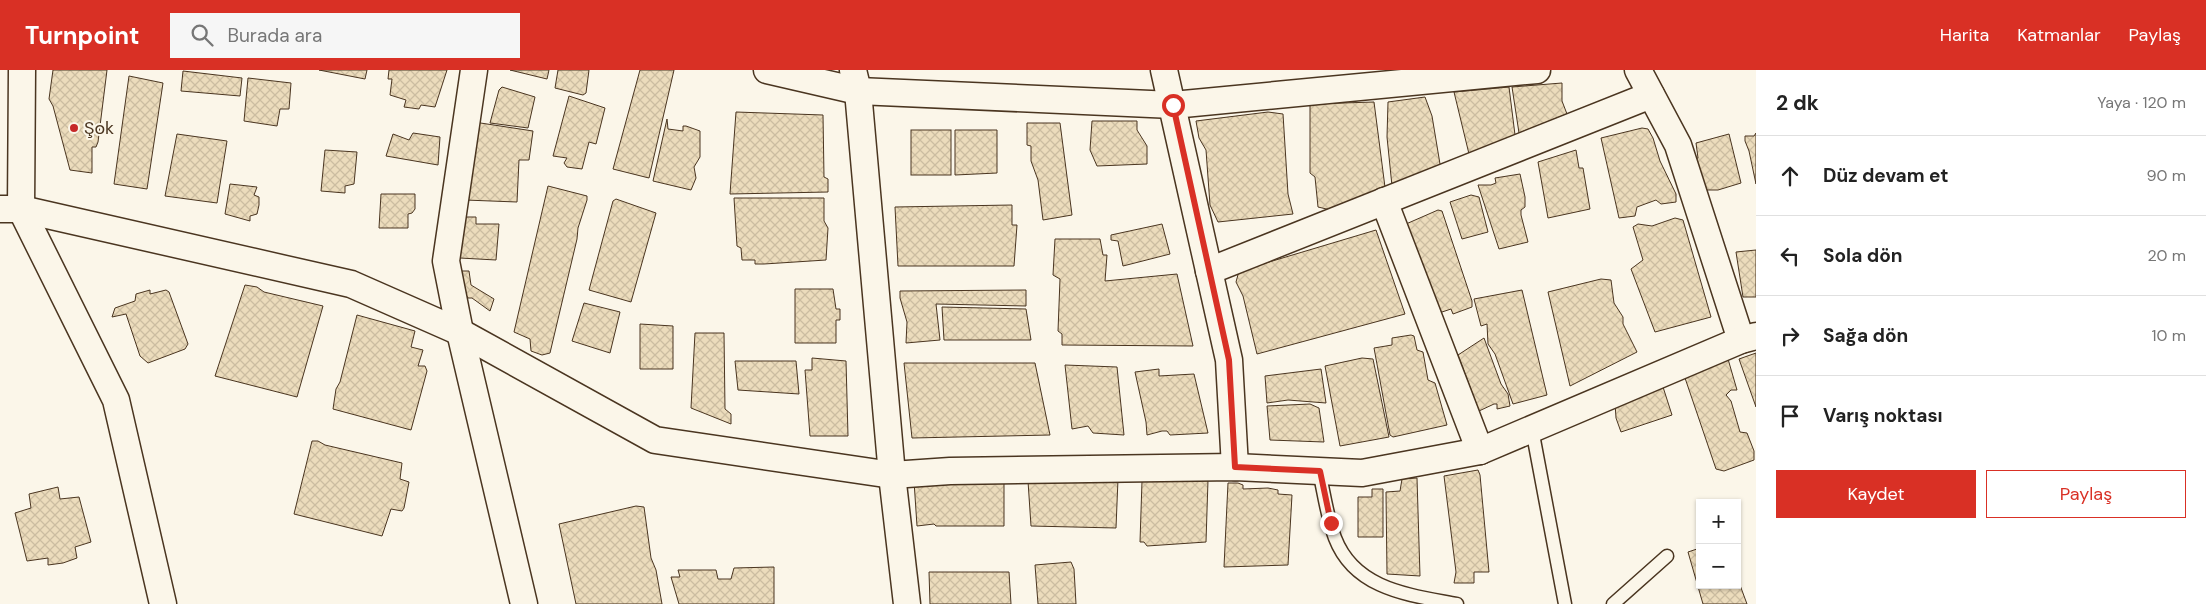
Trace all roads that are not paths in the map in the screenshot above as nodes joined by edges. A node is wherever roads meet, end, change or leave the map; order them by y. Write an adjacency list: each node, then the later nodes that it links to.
1 (22, 70): 13 (street)
2 (474, 70): 15 (street)
3 (768, 70): 9 (street)
4 (1164, 70): 11 (street)
5 (1537, 70): 7 (street)
6 (1638, 70): 10 (street)
7 (1506, 72): 8 (street)
8 (1382, 78): 11 (street)
9 (856, 81): 11 (street); 21 (street)
10 (1651, 95): 12 (street); 16 (street)
11 (1173, 105): 14 (street)
12 (1384, 201): 14 (street); 18 (street)
13 (11, 209): 15 (street); 23 (street)
14 (1209, 271): 19 (street)
15 (460, 332): 21 (street); 24 (street)
16 (1748, 338): 17 (street)
17 (1532, 429): 18 (street); 27 (lane)
18 (1480, 451): 20 (street)
19 (1235, 467): 20 (street); 21 (street)
20 (1320, 471): 26 (lane)
21 (892, 475): 25 (street)
22 (1667, 556): 28 (lane)
23 (164, 604)
24 (524, 604)
25 (907, 604)
26 (1457, 604)
27 (1565, 604)
28 (1613, 604)

